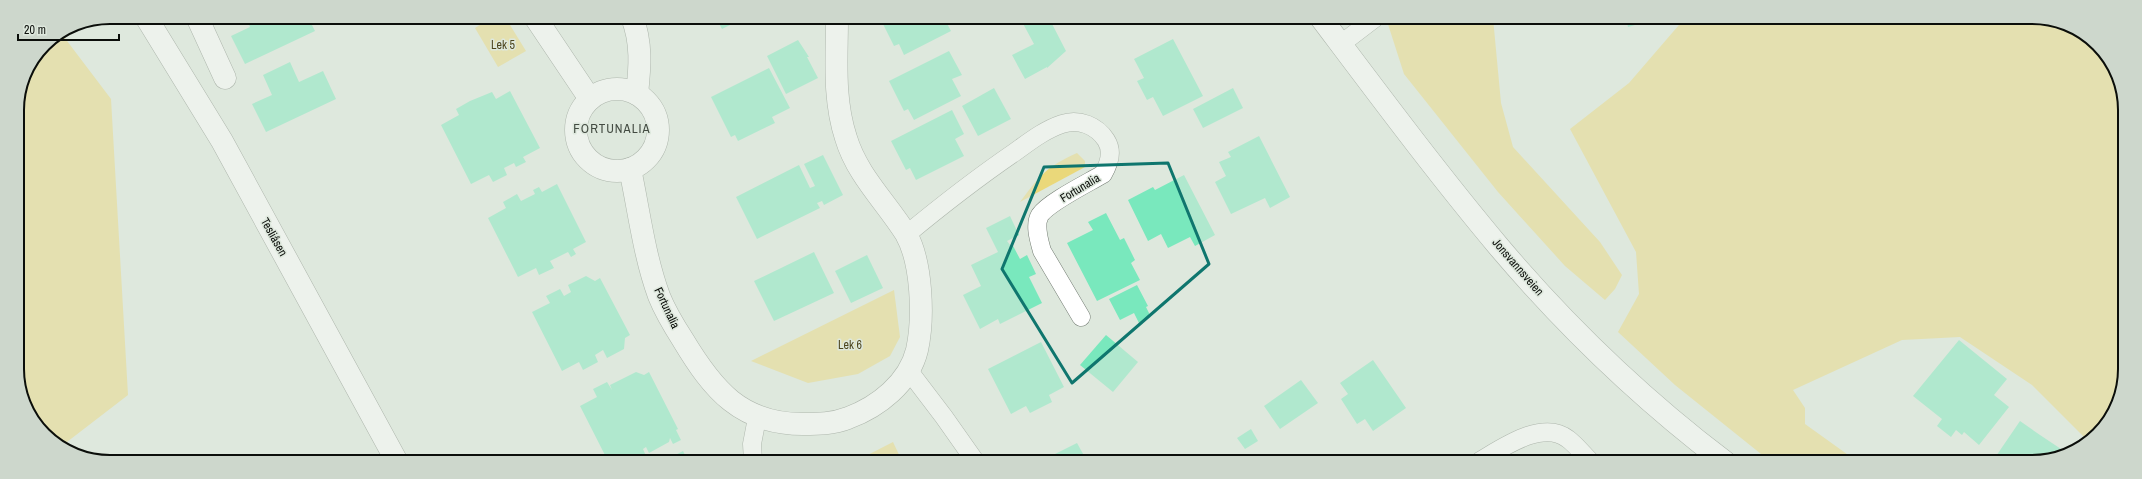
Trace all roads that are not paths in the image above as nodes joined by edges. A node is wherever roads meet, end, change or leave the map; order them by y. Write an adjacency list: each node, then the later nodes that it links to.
1 (150, 24): 17 (street, Tesliåsen)
2 (199, 24): 9 (street)
3 (540, 24): 11 (street)
4 (635, 24): 10 (street)
5 (837, 24): 13 (street, Fortunalia)
6 (1326, 24): 8 (street, Jonsvannsveien)
7 (1367, 24): 8 (lane)
8 (1341, 44): 22 (street, Jonsvannsveien)
9 (225, 78)
10 (637, 94): 11 (street); 12 (street)
11 (590, 99): 12 (street)
12 (630, 169): 16 (street, Fortunalia)
13 (906, 235): 14 (lane, Fortunalia); 15 (street, Fortunalia)
14 (1081, 317)
15 (908, 371): 16 (street, Fortunalia); 19 (lane)
16 (757, 418): 18 (lane)
17 (393, 455)
18 (753, 455)
19 (971, 455)
20 (1490, 455): 21 (lane)
21 (1583, 455)
22 (1716, 455)

